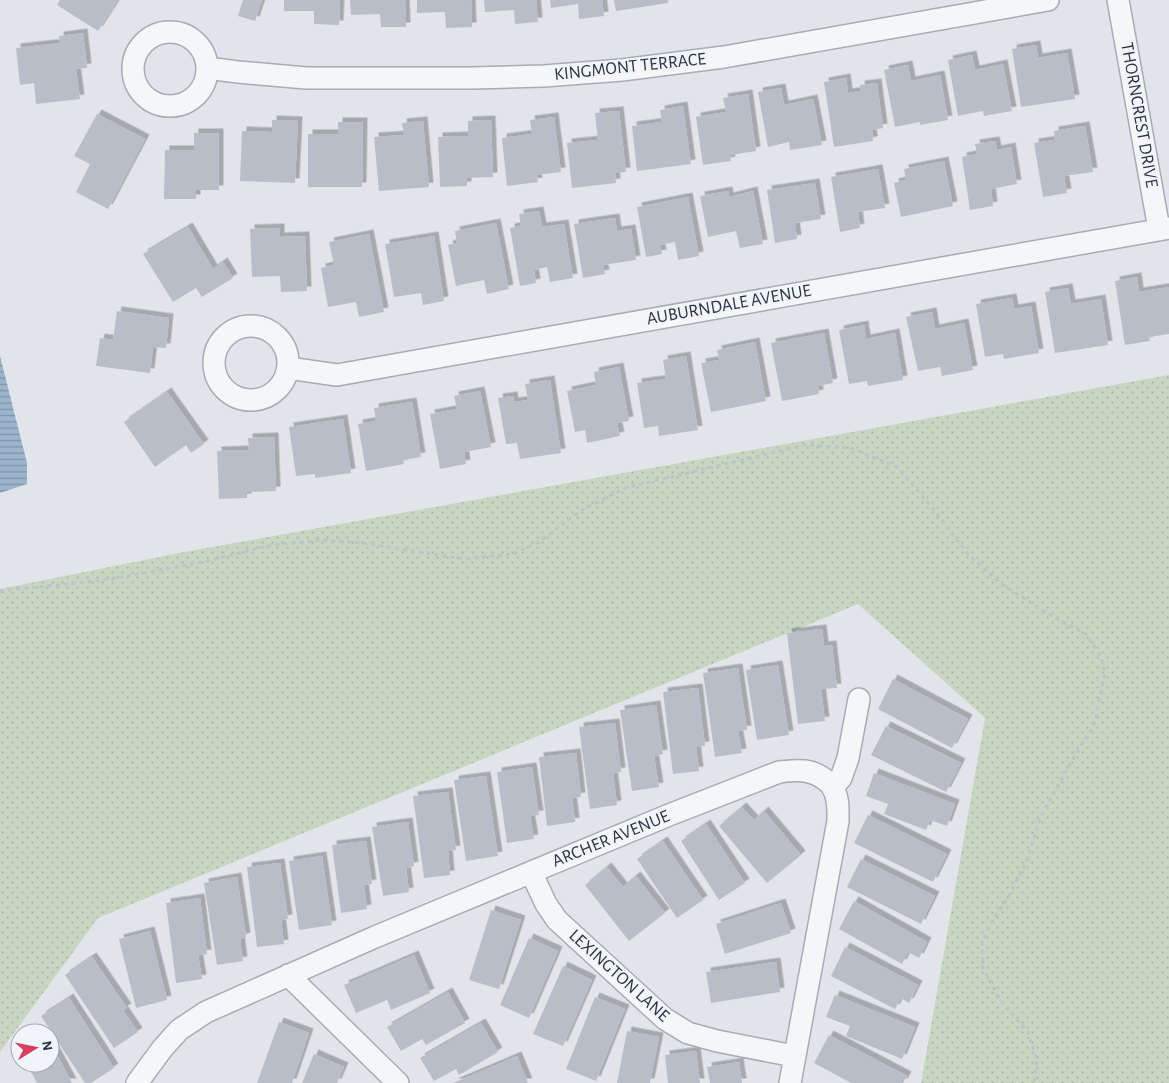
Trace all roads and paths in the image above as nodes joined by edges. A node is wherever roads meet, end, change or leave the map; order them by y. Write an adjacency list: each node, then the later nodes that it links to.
1 (1048, 0): 3 (street, KINGMONT TERRACE)
2 (1118, 0): 4 (street, THORNCREST DRIVE)
3 (207, 68)
4 (1164, 229): 5 (street, AUBURNDALE AVENUE)
5 (288, 368)
6 (0, 591): 15 (path)
7 (859, 699): 8 (street)
8 (833, 787): 9 (street, ARCHER AVENUE); 11 (street)
9 (531, 872): 10 (street, ARCHER AVENUE); 11 (street, LEXINGTON LANE)
10 (288, 975): 12 (street, ARCHER AVENUE); 13 (street)
11 (794, 1056): 14 (street)
12 (137, 1083)
13 (398, 1083)
14 (790, 1083)
15 (1034, 1083)

